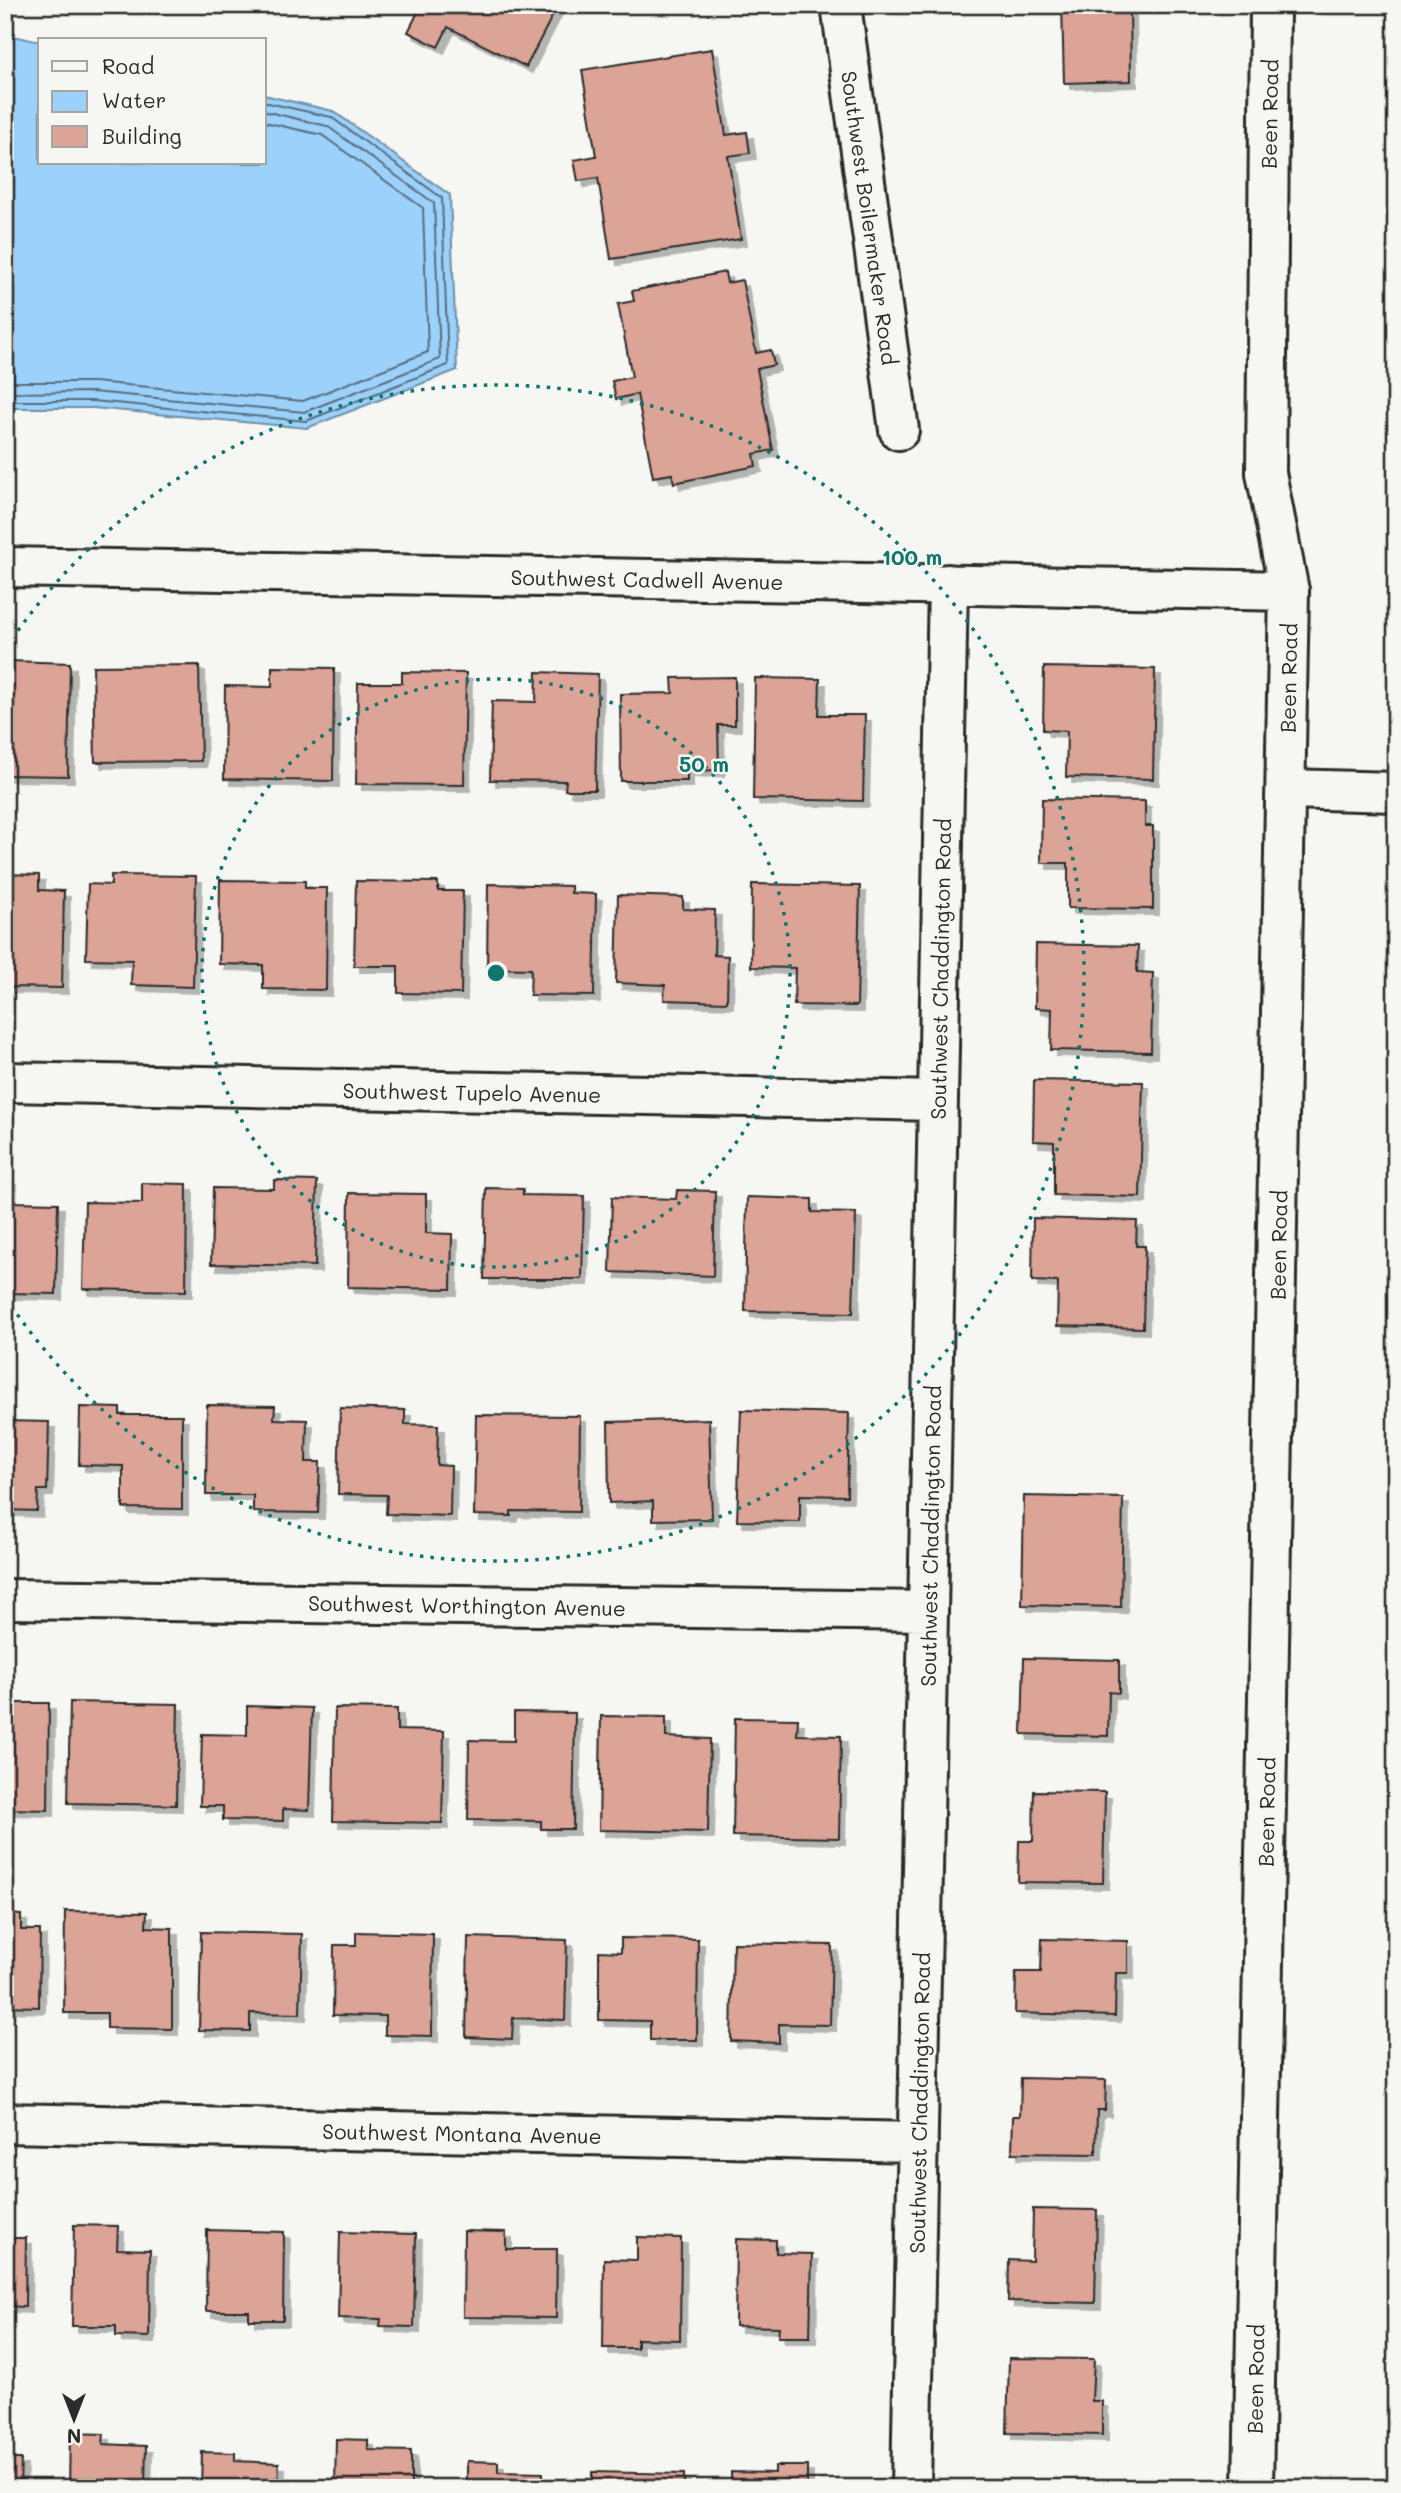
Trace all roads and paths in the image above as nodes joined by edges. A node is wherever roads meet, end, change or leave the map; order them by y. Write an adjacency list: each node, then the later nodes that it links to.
1 (841, 5): 3 (street, Southwest Boilermaker Road)
2 (1270, 5): 6 (street, Been Road)
3 (899, 430)
4 (5, 567): 5 (street, Southwest Cadwell Avenue)
5 (948, 584): 6 (street, Southwest Cadwell Avenue); 10 (street, Southwest Chaddington Road)
6 (1289, 591): 7 (street, Been Road)
7 (1287, 789): 8 (street); 16 (street, Been Road)
8 (1396, 792)
9 (5, 1082): 10 (street, Southwest Tupelo Avenue)
10 (938, 1101): 12 (street, Southwest Chaddington Road)
11 (5, 1598): 12 (street, Southwest Worthington Avenue)
12 (928, 1611): 14 (street, Southwest Chaddington Road)
13 (5, 2123): 14 (street, Southwest Montana Avenue)
14 (918, 2142): 15 (street, Southwest Chaddington Road)
15 (911, 2488)
16 (1253, 2488)

